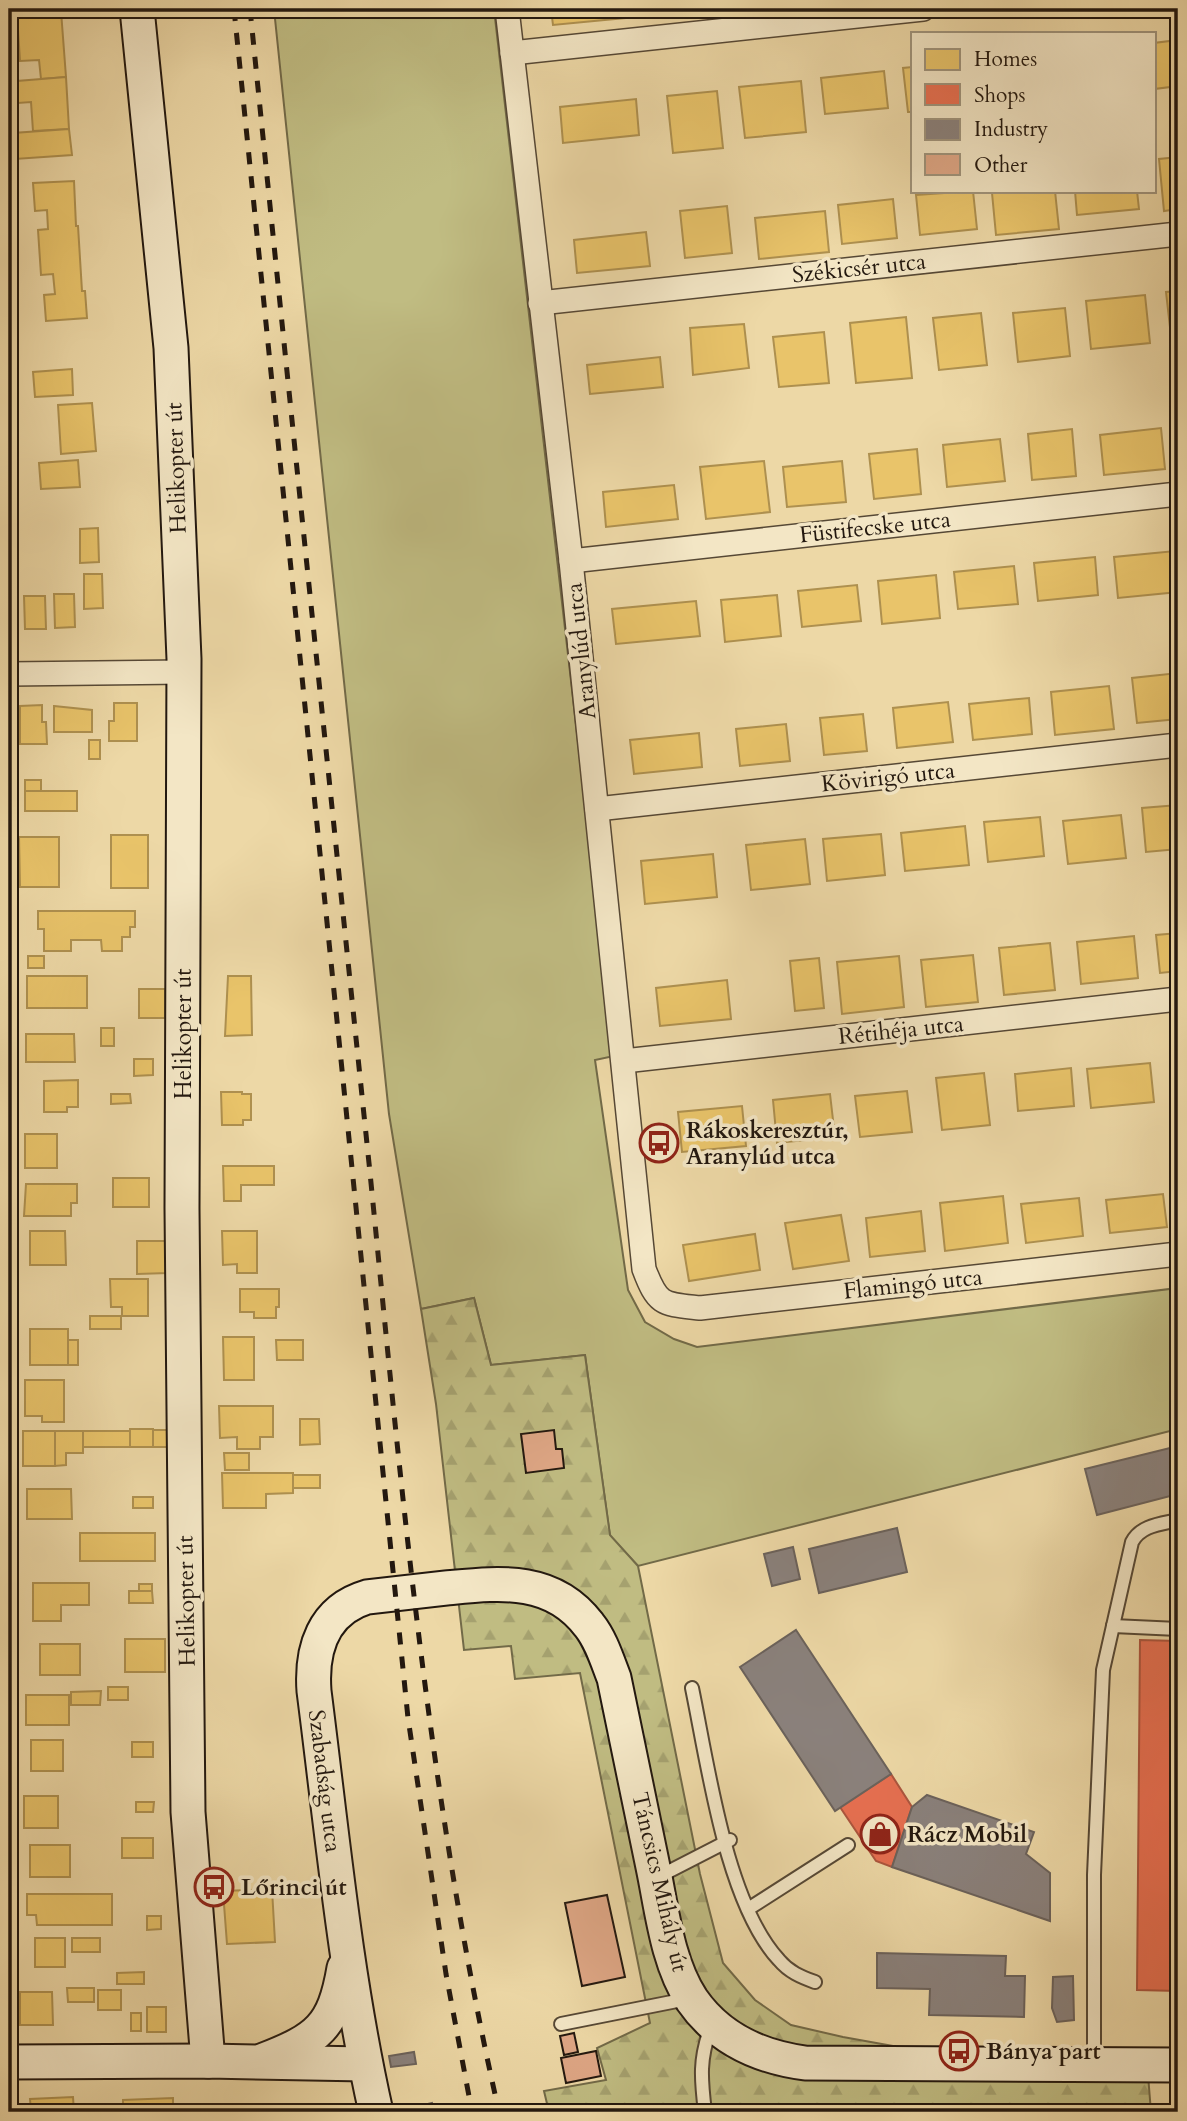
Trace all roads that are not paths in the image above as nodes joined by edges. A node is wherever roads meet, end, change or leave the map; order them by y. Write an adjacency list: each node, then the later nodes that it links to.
1 (137, 9): 9 (street, Helikopter út)
2 (507, 9): 4 (street, Aranylúd utca)
3 (923, 9): 4 (street)
4 (512, 53): 6 (street, Aranylúd utca)
5 (1178, 234): 6 (street, Székicsér utca)
6 (540, 303): 8 (street, Aranylúd utca)
7 (1178, 494): 8 (street, Füstifecske utca)
8 (571, 561): 12 (street, Aranylúd utca)
9 (184, 671): 10 (street); 31 (street, Helikopter út)
10 (9, 674)
11 (1178, 745): 12 (street, Kövirigó utca)
12 (597, 808): 14 (street, Aranylúd utca)
13 (1178, 999): 14 (street, Rétihéja utca)
14 (624, 1060): 16 (street, Aranylúd utca)
15 (1178, 1254): 16 (street, Flamingó utca)
16 (653, 1292)
17 (1178, 1521): 19 (lane)
18 (366, 1597): 24 (street, Táncsics Mihály út); 26 (street, Szabadság utca)
19 (1113, 1626): 20 (lane); 35 (lane)
20 (1178, 1629)
21 (692, 1688): 22 (lane)
22 (728, 1841): 24 (lane); 25 (lane)
23 (848, 1845): 25 (lane)
24 (656, 1878): 28 (street, Táncsics Mihály út)
25 (748, 1909): 27 (lane)
26 (347, 1953): 32 (street); 34 (street, Szabadság utca)
27 (815, 1982)
28 (691, 1998): 29 (street, Táncsics Mihály út); 30 (lane)
29 (712, 2023): 35 (street, Táncsics Mihály út); 38 (lane)
30 (561, 2024)
31 (208, 2061): 32 (street); 33 (street)
32 (258, 2062): 34 (street)
33 (9, 2063)
34 (365, 2064): 37 (street, Szabadság utca)
35 (1094, 2065): 36 (street, Táncsics Mihály út)
36 (1178, 2065)
37 (376, 2112)
38 (705, 2112)

